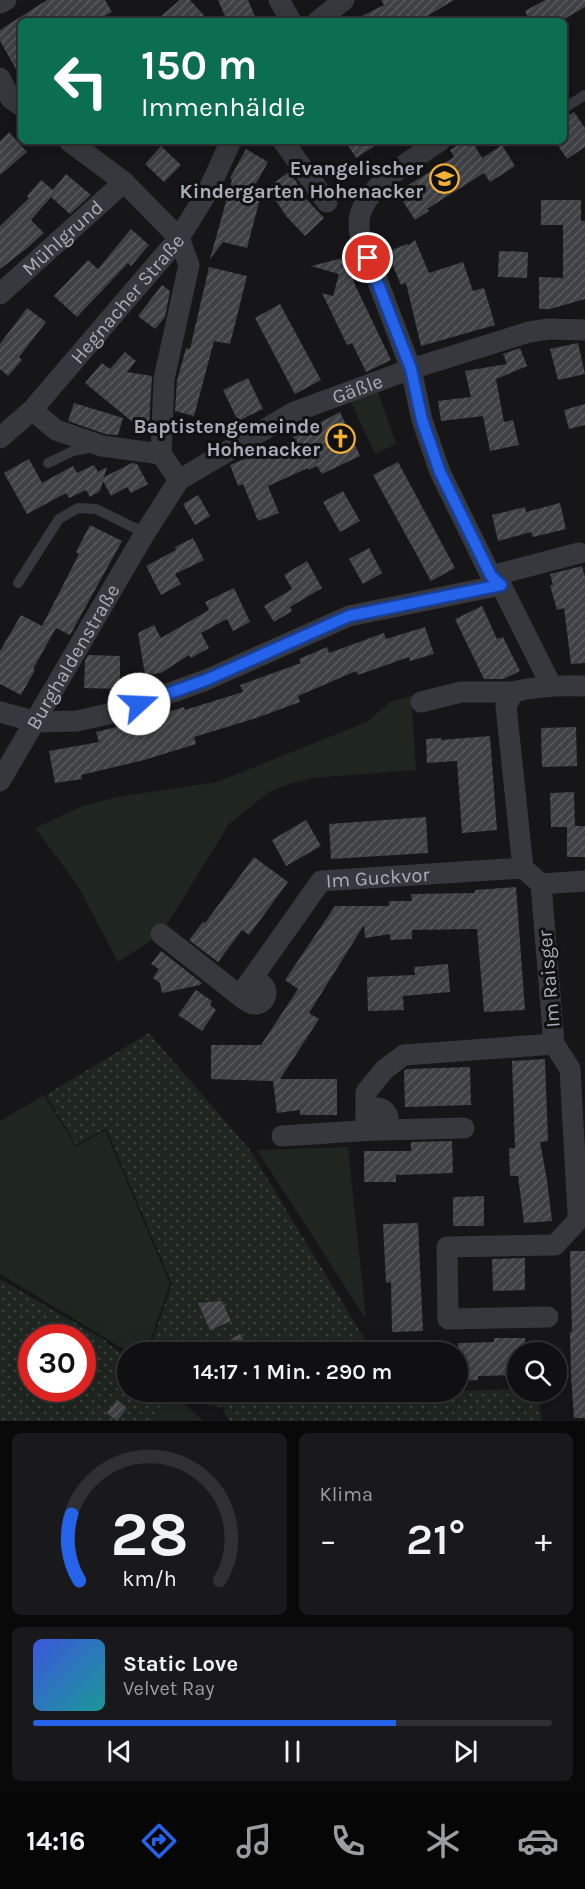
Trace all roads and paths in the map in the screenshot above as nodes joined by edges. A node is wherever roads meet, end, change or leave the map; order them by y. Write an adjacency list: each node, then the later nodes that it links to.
1 (6, 0): 4 (street)
2 (279, 0): 5 (street)
3 (344, 0): 6 (street)
4 (0, 3)
5 (289, 18)
6 (322, 18)
7 (0, 78): 9 (street)
8 (585, 95): 10 (lane)
9 (11, 105)
10 (567, 106)
11 (73, 144): 15 (street)
12 (230, 144): 17 (street, Hegnacher Straße)
13 (286, 144): 16 (street)
14 (436, 144): 20 (street)
15 (124, 182): 17 (street); 18 (street, Mühlgrund)
16 (327, 202)
17 (179, 238): 21 (street, Hegnacher Straße); 24 (street)
18 (0, 294)
19 (585, 330): 20 (street, Gäßle)
20 (411, 369): 26 (street, Gäßle); 29 (street)
21 (32, 410): 22 (street, Hegnacher Straße); 23 (street)
22 (0, 438)
23 (102, 446): 24 (street); 25 (lane)
24 (160, 454): 26 (street)
25 (48, 463)
26 (179, 480): 27 (street, Burghaldenstraße)
27 (145, 533): 30 (lane); 36 (street, Burghaldenstraße)
28 (579, 553): 29 (street)
29 (496, 580): 31 (street); 36 (street)
30 (18, 583)
31 (551, 685): 32 (street); 33 (street)
32 (585, 686)
33 (513, 692): 34 (street); 38 (street)
34 (421, 702)
35 (0, 712): 36 (street)
36 (37, 722): 37 (street, Burghaldenstraße)
37 (0, 781)
38 (523, 868): 40 (street); 41 (street, Im Guckvor)
39 (585, 881): 40 (street)
40 (541, 884): 42 (street, Im Raisger)
41 (161, 934)
42 (554, 1044): 43 (street, Im Raisger); 44 (street)
43 (578, 1068): 47 (street, Im Raisger)
44 (374, 1125): 45 (street); 46 (street)
45 (464, 1128)
46 (282, 1136)
47 (581, 1217): 48 (street)
48 (548, 1317)

